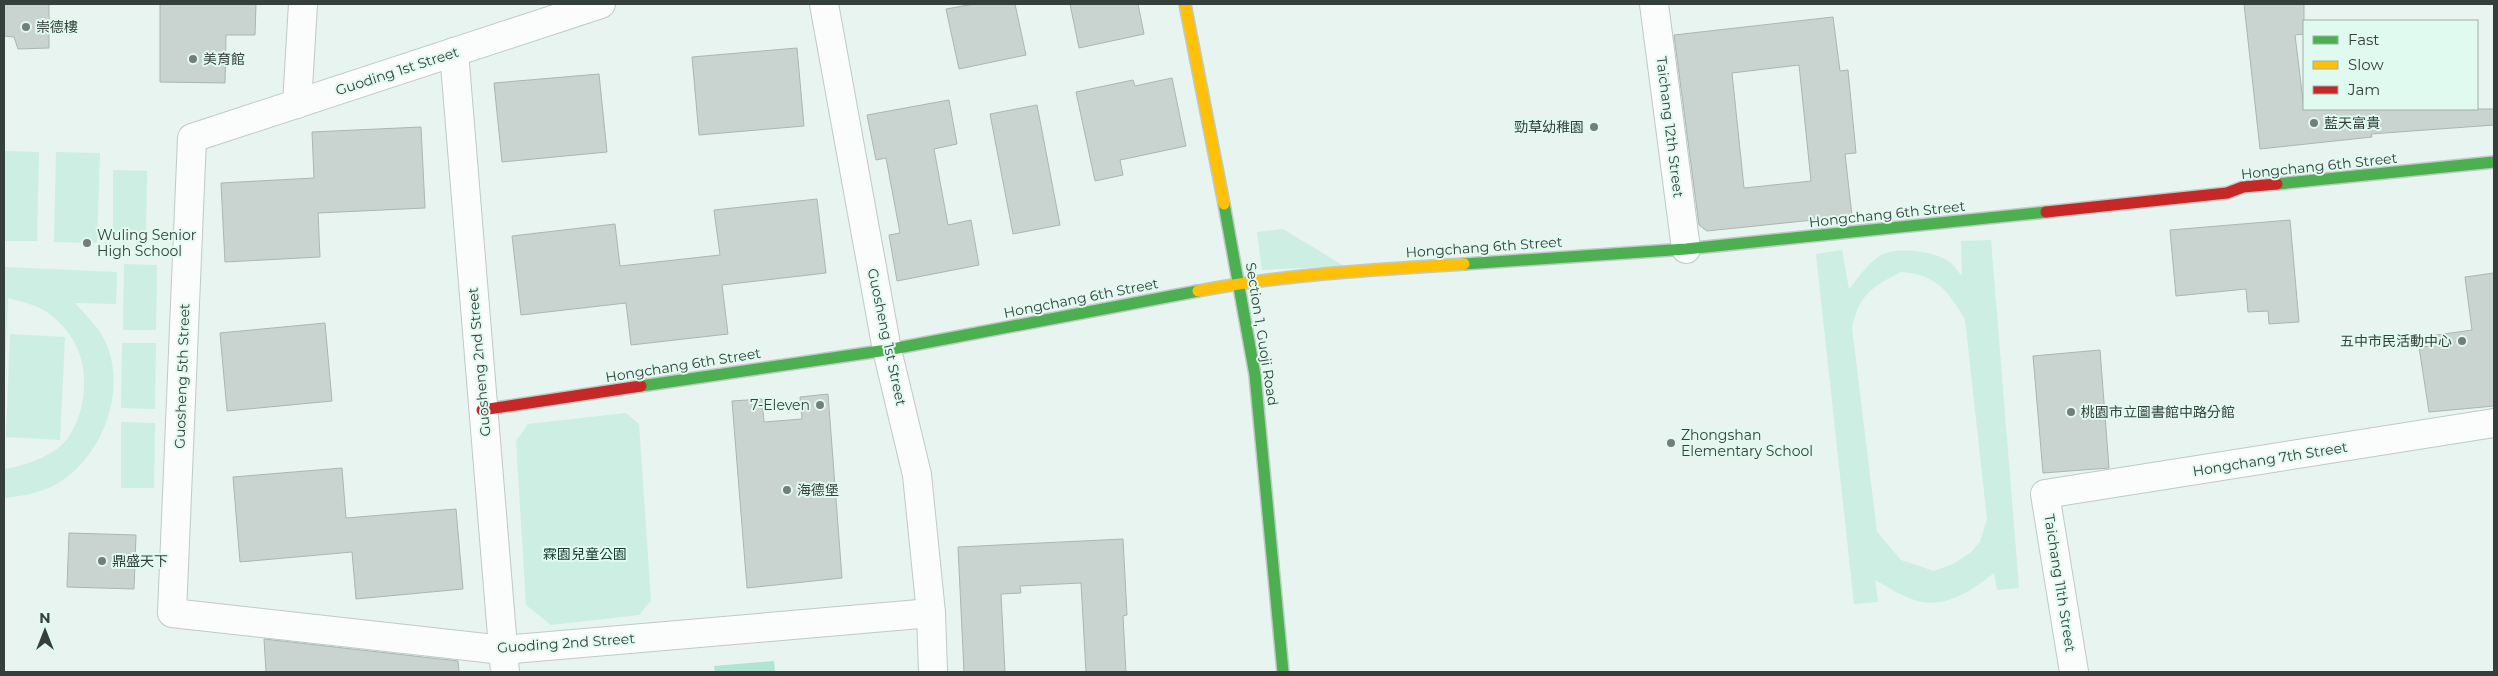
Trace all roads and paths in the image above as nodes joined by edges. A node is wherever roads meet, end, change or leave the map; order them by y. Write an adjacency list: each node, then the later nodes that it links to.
1 (303, 4): 7 (street)
2 (601, 4): 6 (street, Guoding 1st Street)
3 (824, 4): 12 (street, Guosheng 1st Street)
4 (1185, 4): 11 (street, Section 1, Guoji Road)
5 (1654, 4): 10 (street, Taichang 12th Street)
6 (454, 52): 7 (street, Guoding 1st Street); 13 (street, Guosheng 2nd Street)
7 (297, 104): 8 (street, Guoding 1st Street)
8 (192, 138): 16 (street, Guosheng 5th Street)
9 (2494, 162): 10 (street, Hongchang 6th Street)
10 (1686, 249): 11 (street, Hongchang 6th Street)
11 (1240, 283): 12 (street, Hongchang 6th Street); 20 (street, Section 1, Guoji Road)
12 (888, 350): 13 (street, Hongchang 6th Street); 17 (street, Guosheng 1st Street)
13 (482, 410): 18 (street, Guosheng 2nd Street)
14 (2494, 423): 15 (street, Hongchang 7th Street)
15 (2045, 494): 21 (street, Taichang 11th Street)
16 (172, 613): 18 (street, Guoding 2nd Street)
17 (931, 613): 18 (street, Guoding 2nd Street); 19 (street, Guosheng 1st Street)
18 (504, 661)
19 (933, 672)
20 (1283, 672)
21 (2074, 672)

